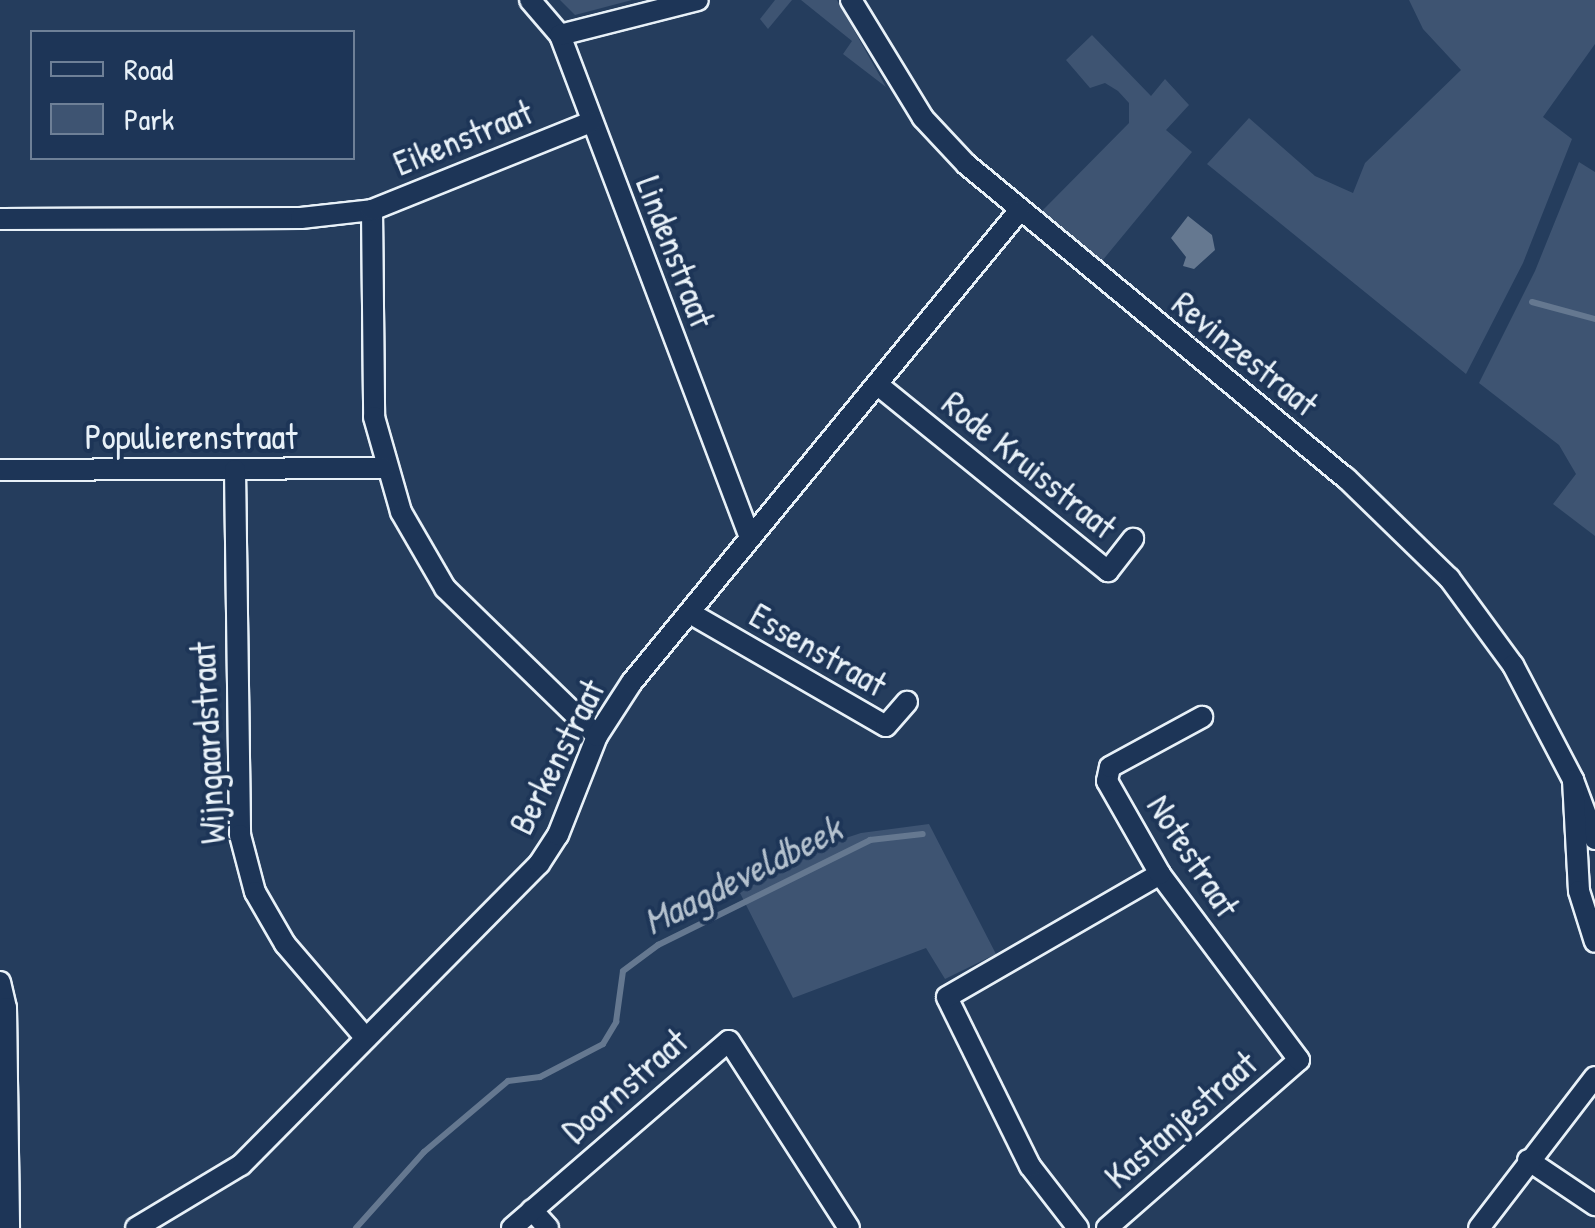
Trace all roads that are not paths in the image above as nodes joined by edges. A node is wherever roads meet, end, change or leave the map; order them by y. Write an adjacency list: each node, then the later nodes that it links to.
1 (530, 0): 4 (street, Lindenstraat)
2 (698, 0): 4 (street)
3 (851, 0): 7 (street, Revinzestraat)
4 (560, 36): 5 (street, Lindenstraat)
5 (591, 122): 6 (street, Eikenstraat); 13 (street, Lindenstraat)
6 (372, 210): 8 (street, Eikenstraat); 10 (street)
7 (1019, 211): 9 (street, Berkenstraat); 19 (street, Revinzestraat)
8 (0, 219)
9 (878, 384): 13 (street, Berkenstraat); 14 (street, Rode Kruisstraat)
10 (383, 468): 12 (street, Populierenstraat); 18 (street)
11 (0, 470): 12 (street, Populierenstraat)
12 (235, 470): 24 (street, Wijngaardstraat)
13 (749, 535): 15 (street, Berkenstraat)
14 (1133, 539)
15 (690, 613): 16 (street, Essenstraat); 18 (street, Berkenstraat)
16 (907, 702)
17 (1202, 717): 21 (street, Notestraat)
18 (596, 736): 24 (street, Berkenstraat)
19 (1572, 780): 20 (street, Revinzestraat); 22 (street, Revinzestraat)
20 (1595, 838)
21 (1160, 874): 25 (street, Notestraat); 35 (street)
22 (1595, 942)
23 (0, 982): 30 (street)
24 (363, 1035): 31 (street, Berkenstraat)
25 (1299, 1060): 36 (street, Kastanjestraat)
26 (1595, 1077): 27 (street)
27 (1528, 1160): 28 (street); 39 (street)
28 (1595, 1205)
29 (532, 1210): 32 (street, Doornstraat); 33 (street); 34 (street, Doornstraat)
30 (9, 1228)
31 (136, 1228)
32 (512, 1228)
33 (548, 1228)
34 (850, 1228)
35 (1078, 1228)
36 (1107, 1228)
37 (1463, 1228): 38 (street)
38 (1472, 1228)
39 (1479, 1228)

